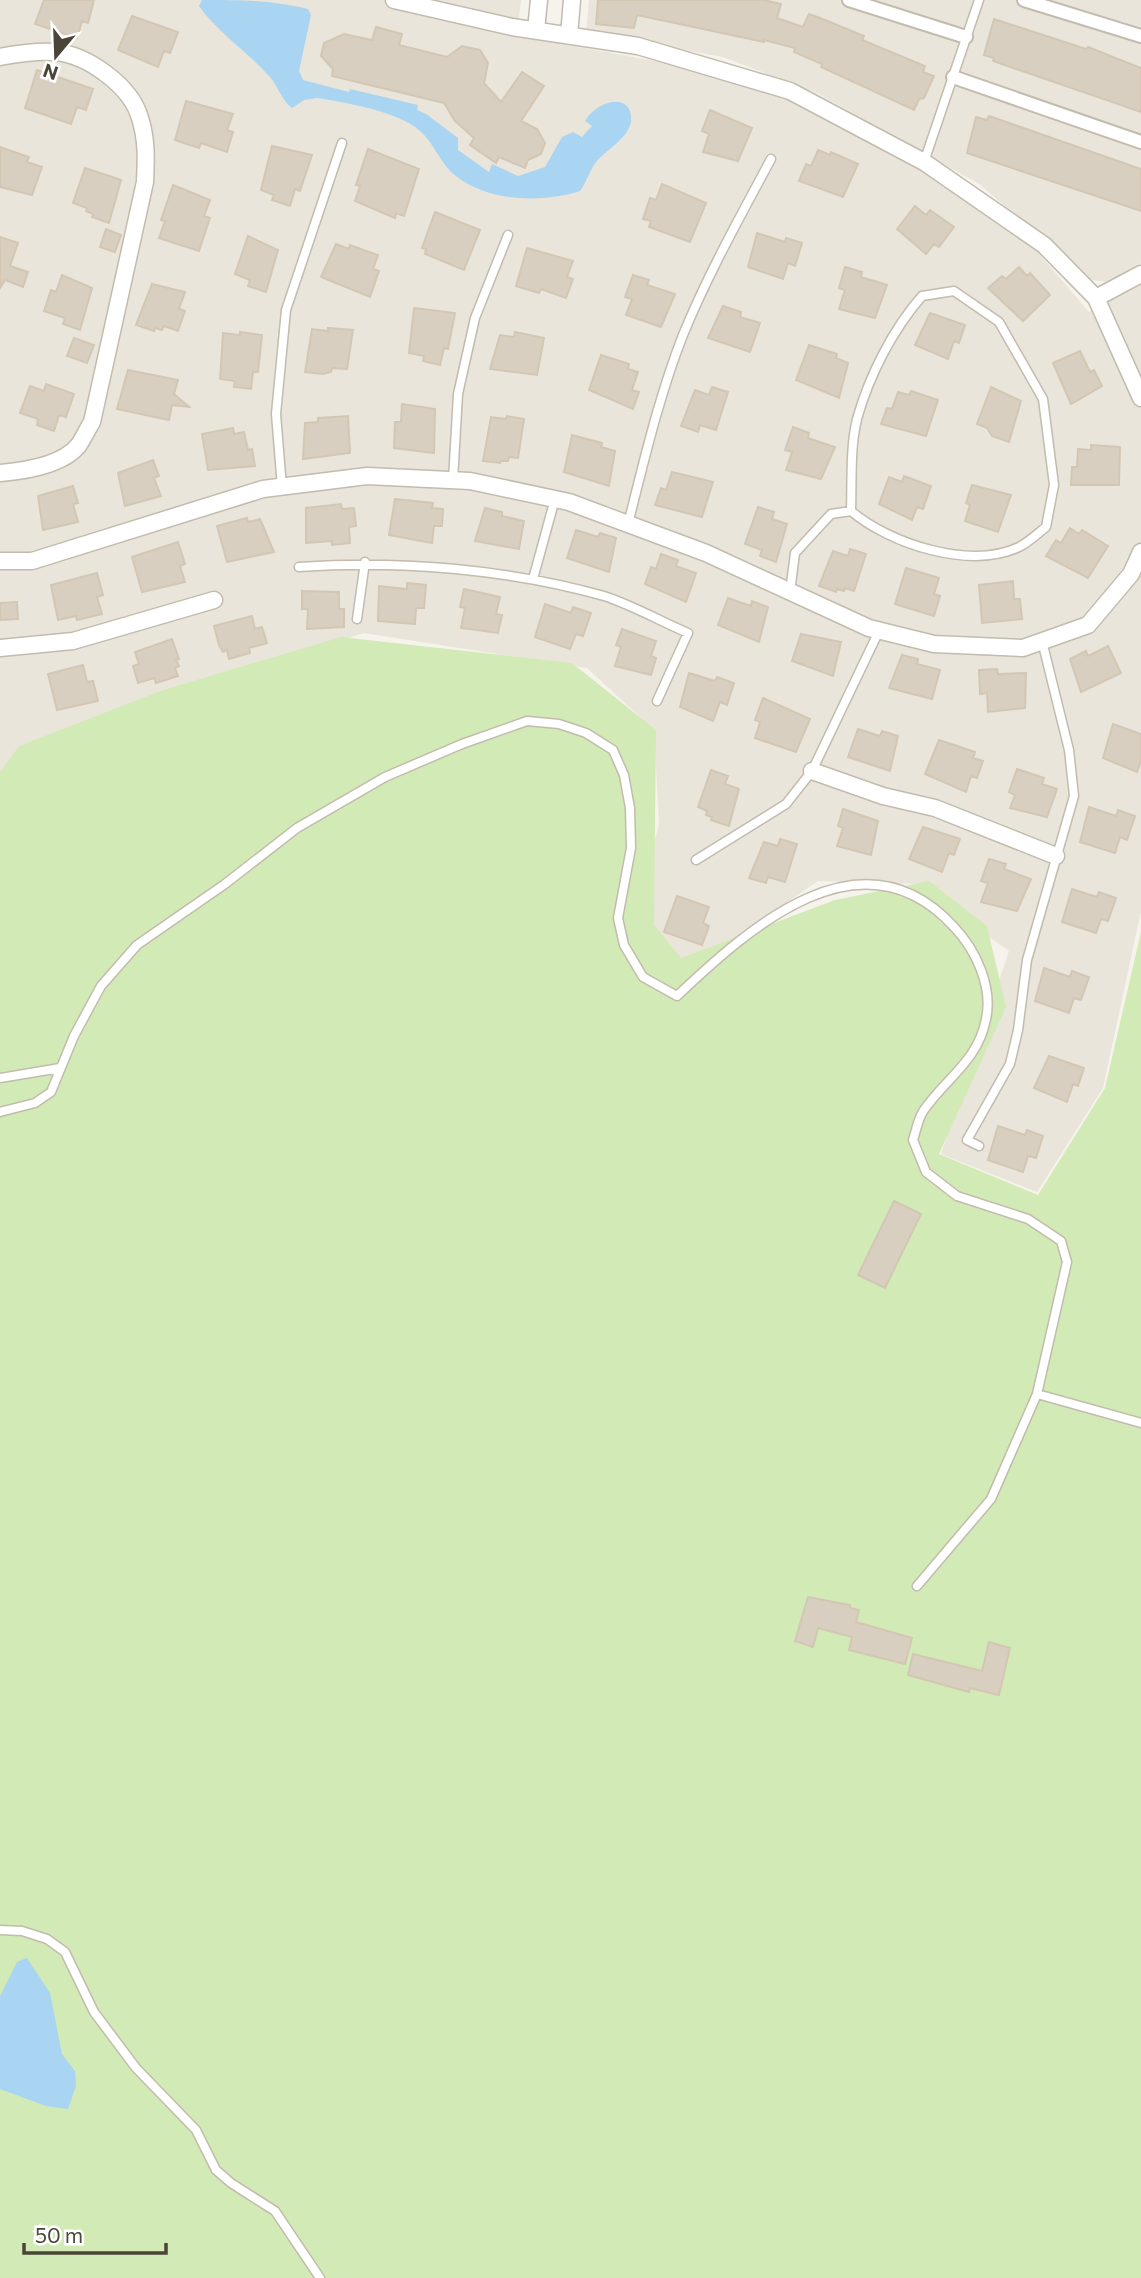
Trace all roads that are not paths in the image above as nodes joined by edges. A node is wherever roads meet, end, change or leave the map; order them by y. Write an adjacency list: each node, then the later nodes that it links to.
1 (394, 0): 7 (street)
2 (539, 0): 7 (street)
3 (572, 0): 8 (street)
4 (849, 0): 10 (street)
5 (979, 0): 10 (lane)
6 (1024, 0): 9 (street)
7 (536, 30): 8 (street)
8 (569, 35): 16 (street)
9 (1141, 36)
10 (966, 37): 12 (lane)
11 (0, 57): 21 (street)
12 (953, 77): 13 (street); 16 (lane)
13 (1141, 142)
14 (342, 143): 23 (lane)
15 (771, 159): 26 (lane)
16 (924, 162): 19 (street)
17 (508, 235): 22 (lane)
18 (1141, 274): 19 (street)
19 (1096, 299): 20 (street)
20 (1141, 398)
21 (0, 473)
22 (453, 480): 23 (street); 24 (street)
23 (282, 487): 28 (street)
24 (555, 499): 26 (street); 31 (lane)
25 (851, 511): 25 (lane); 32 (lane)
26 (628, 524): 32 (street)
27 (1140, 558): 36 (street)
28 (0, 561)
29 (365, 562): 30 (lane); 31 (lane); 34 (lane)
30 (299, 567)
31 (533, 579): 38 (lane)
32 (790, 592): 35 (street)
33 (214, 600): 37 (street)
34 (356, 619)
35 (879, 631): 36 (street); 39 (lane)
36 (1042, 641): 40 (lane)
37 (0, 648)
38 (657, 701)
39 (812, 771): 40 (street); 41 (lane)
40 (1056, 856): 45 (lane)
41 (696, 860)
42 (60, 1068): 43 (lane); 44 (lane); 46 (lane)
43 (0, 1078)
44 (0, 1112)
45 (979, 1146)
46 (1037, 1394): 47 (lane); 48 (lane)
47 (1141, 1423)
48 (917, 1586)
49 (0, 1930): 50 (lane)
50 (320, 2278)

